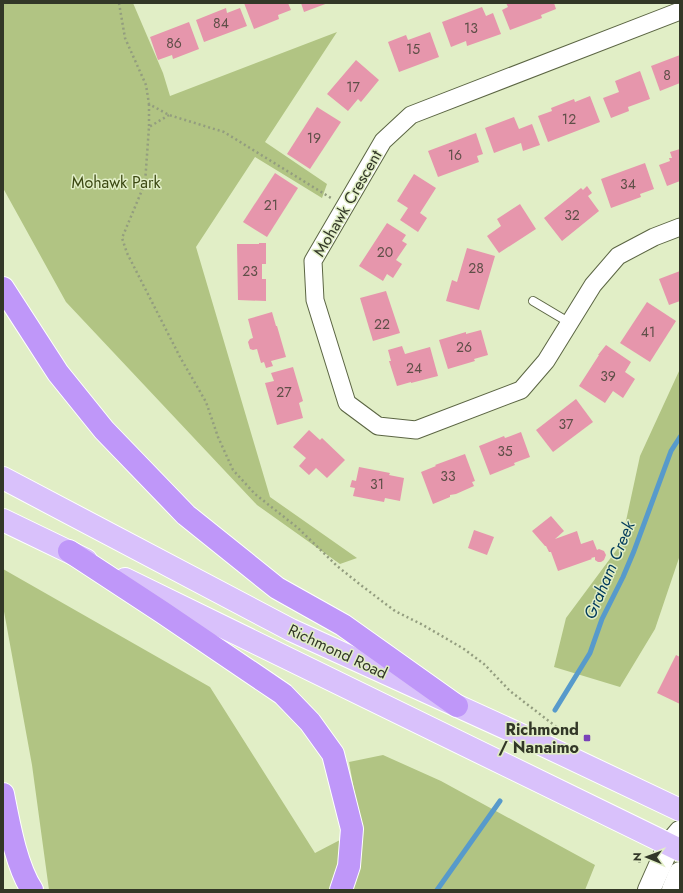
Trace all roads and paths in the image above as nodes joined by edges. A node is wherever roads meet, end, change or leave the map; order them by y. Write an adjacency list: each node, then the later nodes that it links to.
1 (119, 3): 3 (path)
2 (680, 11): 6 (street, Mohawk Crescent)
3 (149, 104): 4 (path); 5 (path)
4 (169, 115): 5 (path); 6 (path)
5 (149, 127): 15 (path)
6 (345, 206): 10 (street, Mohawk Crescent)
7 (680, 227): 10 (street, Mohawk Crescent)
8 (3, 288): 14 (highway)
9 (533, 301): 10 (lane)
10 (570, 323)
11 (3, 478): 14 (main road, Richmond Road)
12 (3, 520): 13 (main road, Richmond Road)
13 (69, 552): 18 (main road, Richmond Road); 21 (highway)
14 (457, 706): 17 (main road, Richmond Road)
15 (566, 734)
16 (3, 794): 20 (highway)
17 (680, 810)
18 (676, 842): 22 (main road)
19 (680, 872): 23 (main road)
20 (32, 890)
21 (341, 890)
22 (649, 890)
23 (673, 890)

